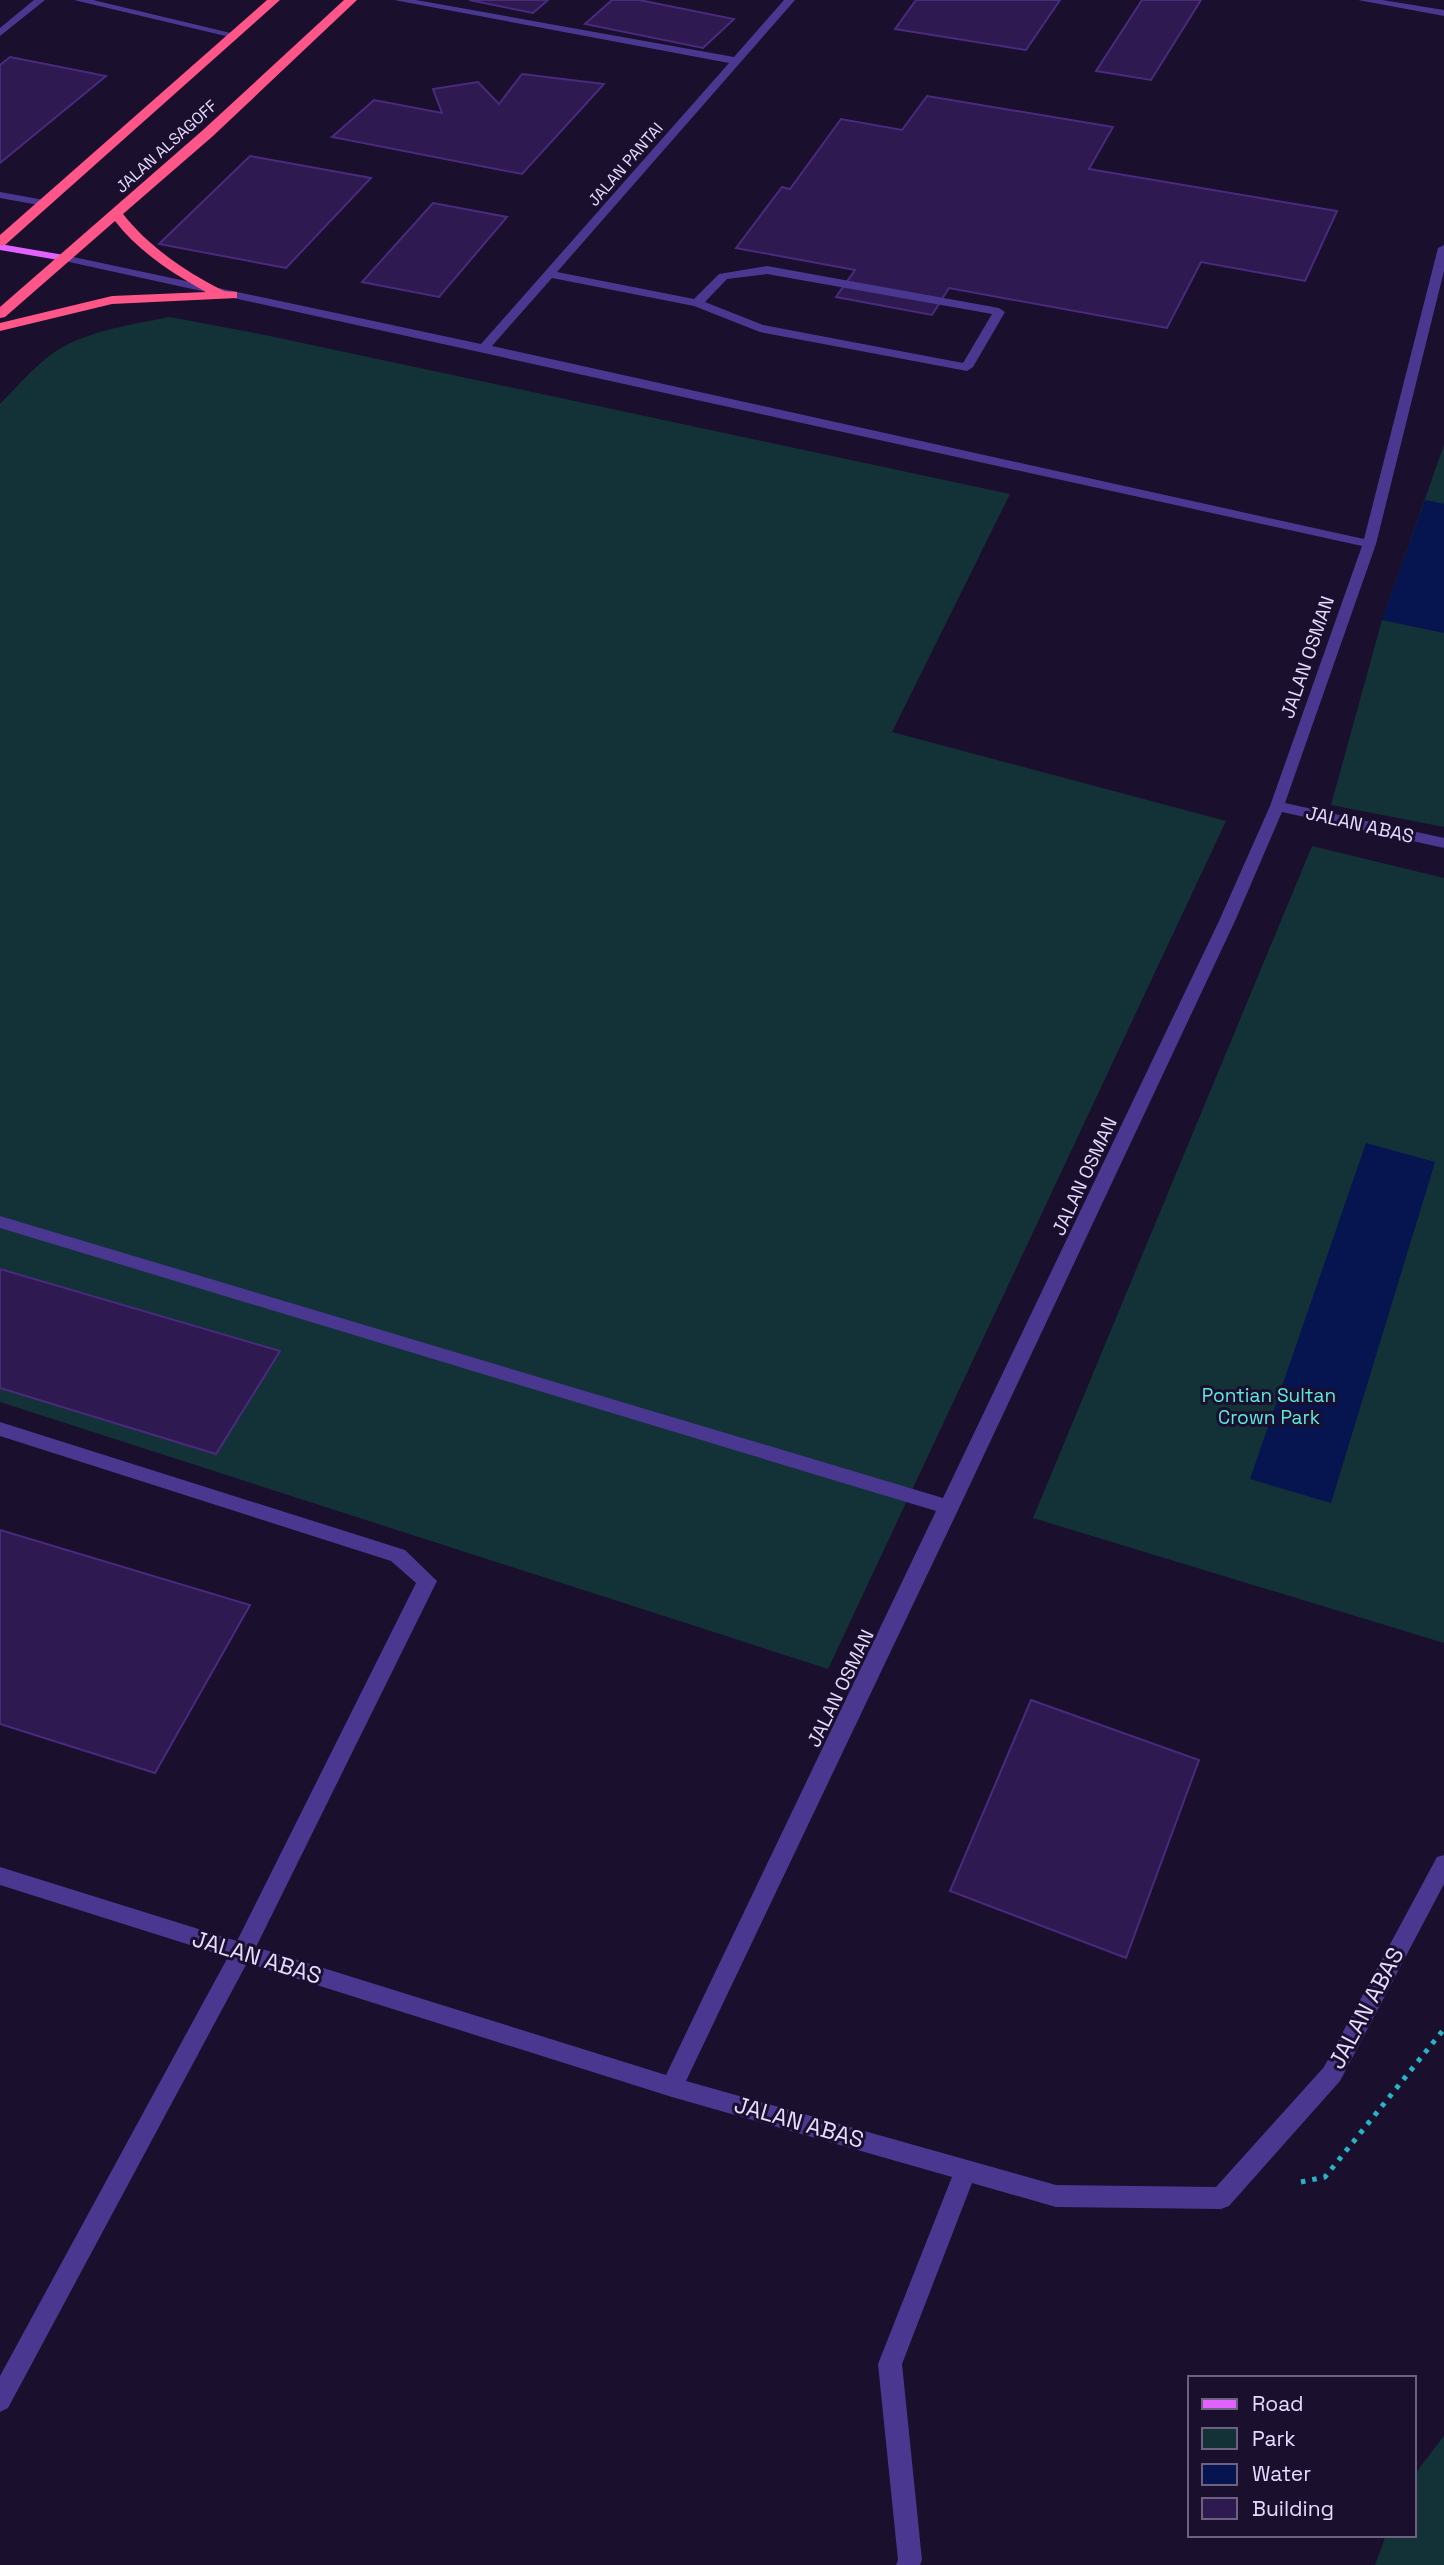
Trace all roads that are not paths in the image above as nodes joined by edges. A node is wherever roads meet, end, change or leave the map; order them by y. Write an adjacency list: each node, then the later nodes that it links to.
1 (40, 0): 9 (street)
2 (79, 0): 10 (street)
3 (274, 0): 10 (highway, JALAN ALSAGOFF)
4 (351, 0): 14 (highway, JALAN ALSAGOFF)
5 (399, 0): 11 (street)
6 (790, 0): 11 (street, JALAN PANTAI)
7 (1363, 0): 8 (street)
8 (1444, 13)
9 (0, 33)
10 (234, 35): 13 (highway, JALAN ALSAGOFF)
11 (736, 61): 18 (street, JALAN PANTAI)
12 (0, 195): 13 (street)
13 (44, 203): 15 (highway, JALAN ALSAGOFF)
14 (116, 214): 17 (highway, JALAN ALSAGOFF); 19 (highway)
15 (0, 244): 17 (main road)
16 (1444, 248): 25 (street, JALAN OSMAN)
17 (64, 258): 19 (street); 22 (highway, JALAN ALSAGOFF)
18 (550, 274): 21 (street); 24 (street, JALAN PANTAI)
19 (215, 291): 20 (street)
20 (232, 295): 23 (highway); 24 (street)
21 (697, 303): 21 (street)
22 (0, 314)
23 (0, 327)
24 (484, 348): 25 (street)
25 (1369, 544): 26 (street, JALAN OSMAN)
26 (1277, 806): 27 (street, JALAN ABAS); 30 (street, JALAN OSMAN)
27 (1444, 843)
28 (0, 1222): 30 (street)
29 (0, 1429): 33 (street)
30 (950, 1508): 34 (street, JALAN OSMAN)
31 (1444, 1864): 35 (street, JALAN ABAS)
32 (0, 1876): 33 (street, JALAN ABAS)
33 (242, 1952): 34 (street, JALAN ABAS); 36 (street)
34 (672, 2087): 35 (street, JALAN ABAS)
35 (966, 2169): 37 (street)
36 (0, 2400)
37 (908, 2565)

